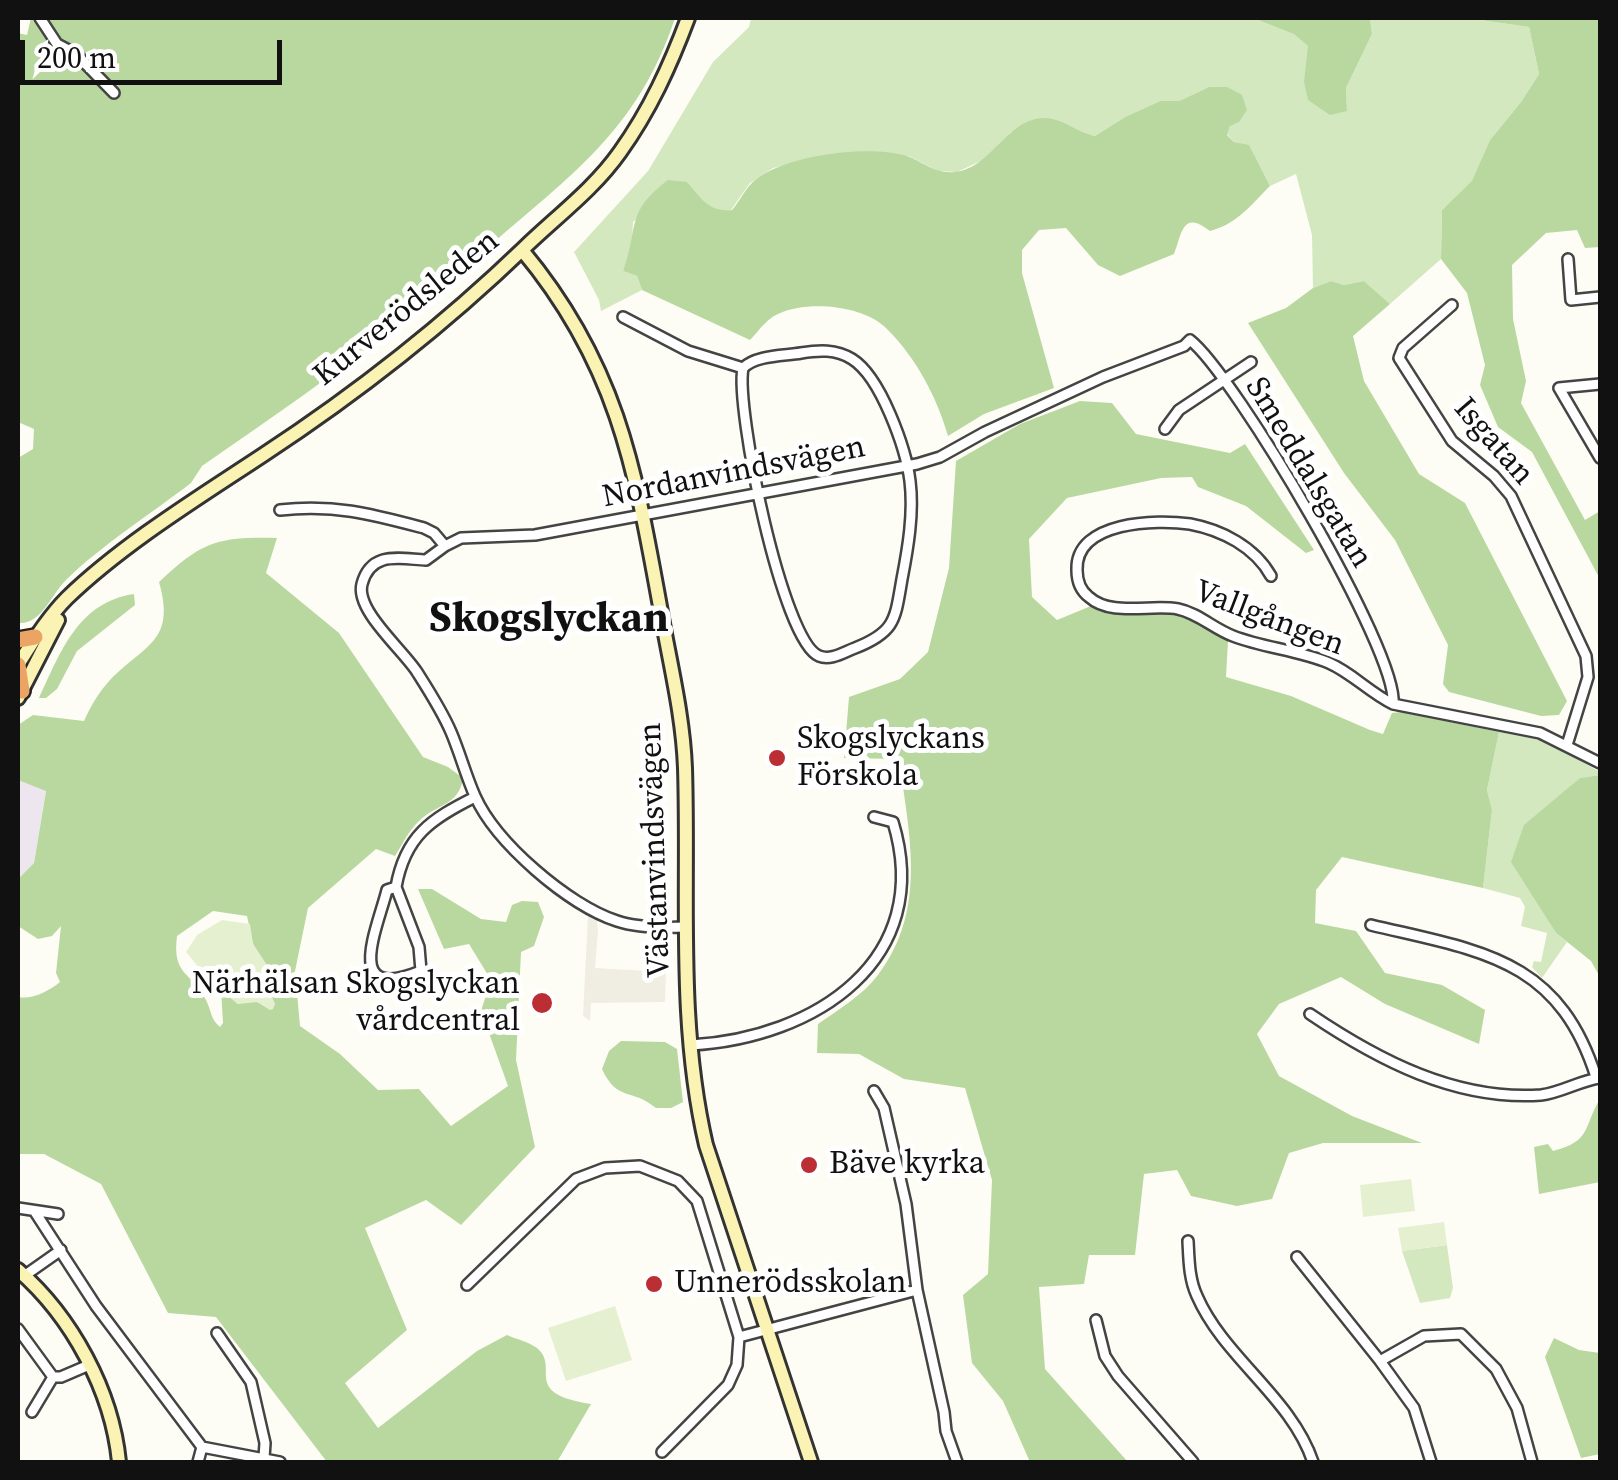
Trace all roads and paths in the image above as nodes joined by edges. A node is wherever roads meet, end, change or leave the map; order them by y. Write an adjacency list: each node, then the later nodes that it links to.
1 (40, 18): 3 (street)
2 (688, 18): 4 (street, Kurverödsleden)
3 (114, 93)
4 (522, 250): 19 (street, Västanvindsvägen); 22 (street, Kurverödsleden)
5 (1568, 258): 6 (street)
6 (1600, 298)
7 (1452, 305): 28 (street, Isgatan)
8 (623, 317): 11 (street)
9 (1187, 343): 12 (street, Smeddalsgatan); 16 (street, Nordanvindsvägen)
10 (1250, 362): 12 (street, Smeddalsgatan)
11 (744, 368): 16 (street); 17 (street)
12 (1222, 380): 14 (street, Smeddalsgatan); 27 (street, Smeddalsgatan)
13 (1600, 384): 15 (street)
14 (1166, 429)
15 (1600, 458)
16 (906, 465): 17 (street, Nordanvindsvägen); 17 (street)
17 (760, 494): 19 (street, Nordanvindsvägen)
18 (280, 510): 20 (street)
19 (643, 516): 20 (street, Nordanvindsvägen); 34 (street, Västanvindsvägen)
20 (446, 546): 30 (street, Nordanvindsvägen)
21 (1271, 576): 27 (street, Vallgången)
22 (90, 578): 23 (street, Kurverödsleden); 26 (street, Kurverödsleden)
23 (35, 637): 24 (highway); 25 (street, Kurverödsleden)
24 (18, 640)
25 (18, 664): 26 (highway)
26 (20, 695)
27 (1393, 704): 28 (street)
28 (1567, 745): 29 (street)
29 (1600, 763)
30 (476, 798): 32 (street); 34 (street)
31 (874, 817): 36 (street)
32 (396, 887): 32 (street)
33 (1371, 925): 37 (street)
34 (685, 928): 36 (street, Västanvindsvägen)
35 (1310, 1014): 37 (street)
36 (691, 1045): 49 (street, Västanvindsvägen)
37 (1599, 1078)
38 (874, 1090): 47 (street)
39 (18, 1208): 40 (street)
40 (36, 1212): 41 (street); 43 (street)
41 (58, 1214)
42 (1188, 1242): 66 (street)
43 (61, 1250): 45 (street); 57 (street)
44 (1297, 1258): 53 (street)
45 (20, 1273): 54 (street)
46 (467, 1285): 52 (street)
47 (918, 1290): 49 (street); 64 (street)
48 (1096, 1320): 65 (street)
49 (767, 1328): 52 (street); 63 (street, Västanvindsvägen)
50 (18, 1330): 55 (street)
51 (218, 1333): 59 (street)
52 (739, 1337): 58 (street)
53 (1380, 1361): 67 (street); 68 (street)
54 (89, 1365): 55 (street); 60 (street)
55 (53, 1377): 56 (street)
56 (32, 1412)
57 (202, 1447): 59 (street); 61 (street)
58 (662, 1452)
59 (264, 1458): 62 (street)
60 (118, 1462)
61 (198, 1462)
62 (280, 1462)
63 (812, 1462)
64 (957, 1462)
65 (1193, 1462)
66 (1313, 1462)
67 (1431, 1462)
68 (1532, 1462)

